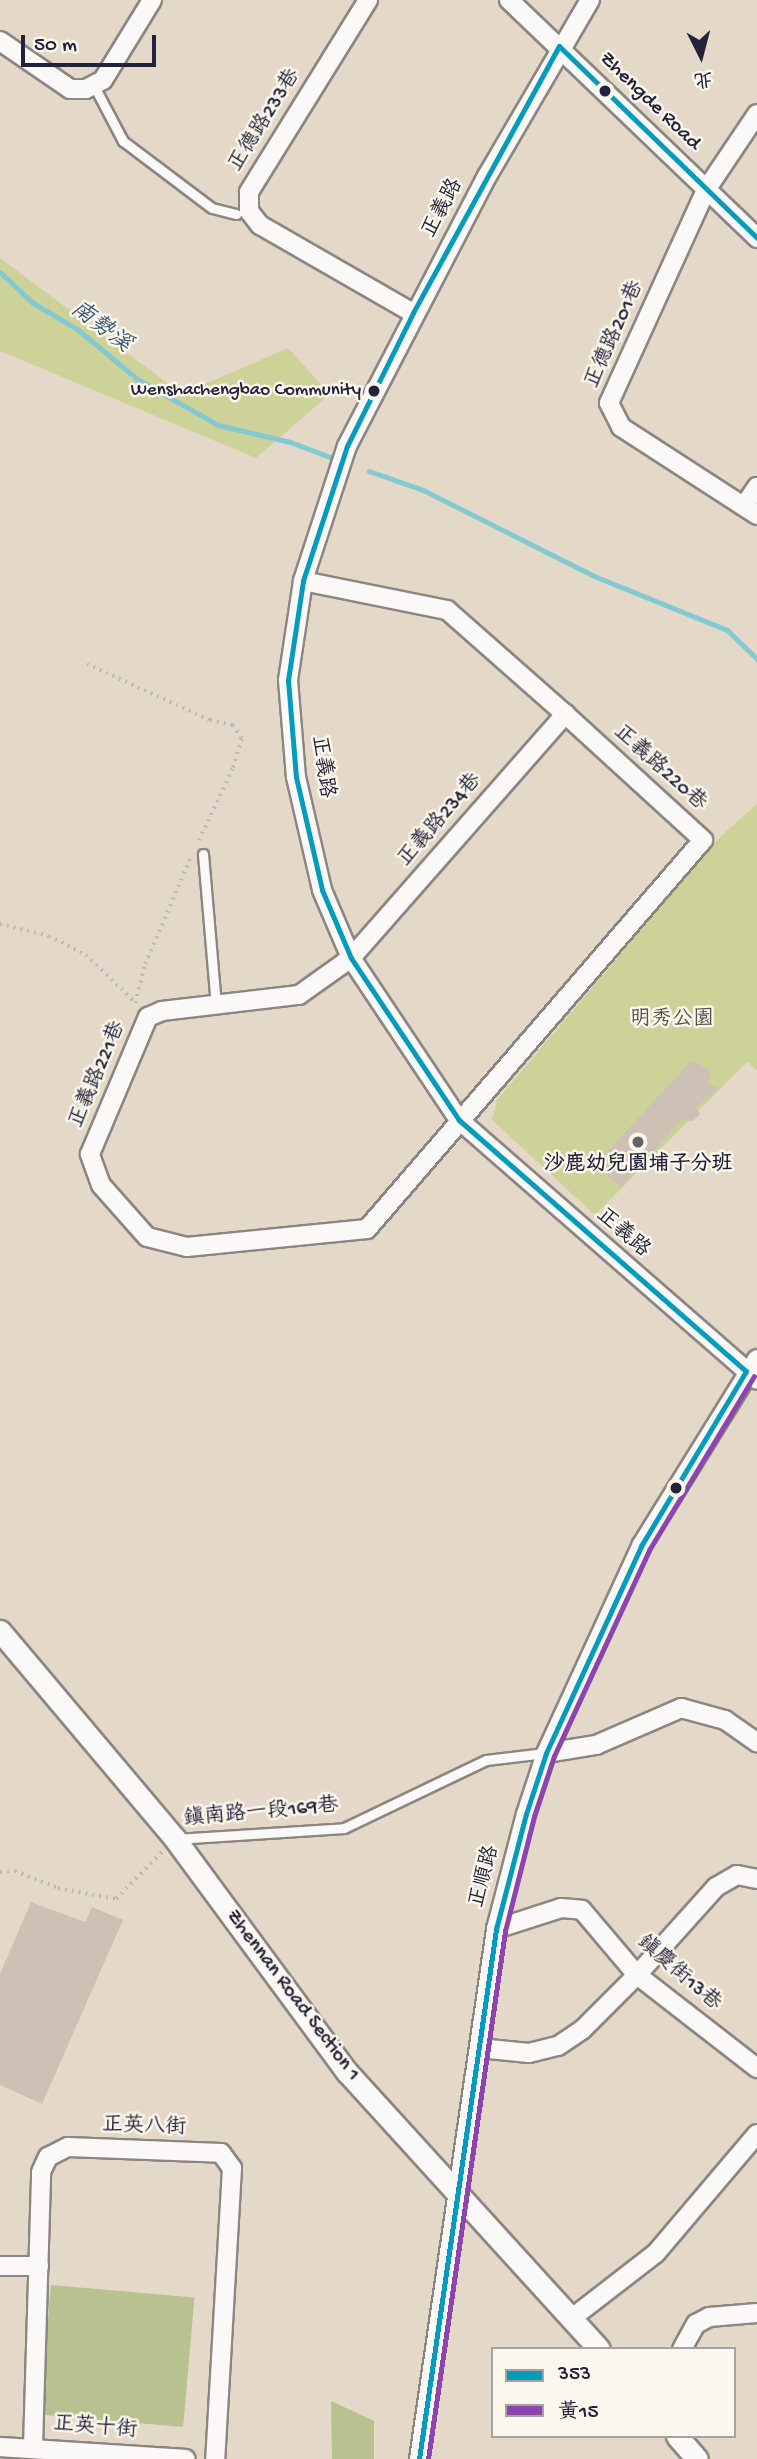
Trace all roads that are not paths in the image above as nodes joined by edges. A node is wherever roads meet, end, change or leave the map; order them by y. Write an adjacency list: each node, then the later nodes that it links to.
1 (152, 0): 7 (street)
2 (368, 0): 12 (street, 正德路233巷)
3 (509, 0): 6 (street, Zhengde Road)
4 (590, 0): 6 (street, 正義路)
5 (0, 41): 7 (street)
6 (559, 46): 9 (street, Zhengde Road); 12 (street, 正義路)
7 (94, 86): 10 (lane)
8 (757, 114): 9 (street)
9 (706, 190): 11 (street, Zhengde Road); 14 (street, 正德路201巷)
10 (236, 214)
11 (757, 238)
12 (413, 313): 15 (street, 正義路)
13 (757, 487): 14 (street)
14 (751, 511)
15 (303, 581): 16 (street, 正義路220巷); 18 (street, 正義路)
16 (565, 714): 18 (street, 正義路234巷); 20 (street, 正義路220巷)
17 (203, 854): 19 (lane)
18 (351, 958): 19 (street, 正義路221巷); 20 (street, 正義路)
19 (216, 1005): 20 (street, 正義路221巷)
20 (459, 1120): 21 (street, 正義路)
21 (753, 1370): 24 (street, 正順路)
22 (0, 1631): 25 (street, Zhennan Road Section 1)
23 (757, 1742): 24 (street)
24 (546, 1753): 25 (lane, 鎮南路一段169巷); 27 (street, 正順路)
25 (175, 1839): 32 (street, Zhennan Road Section 1)
26 (757, 1879): 28 (street)
27 (496, 1929): 28 (street, 鎮慶街13巷); 29 (street, 正順路)
28 (637, 1975): 29 (street); 30 (street, 鎮慶街13巷)
29 (479, 2048): 32 (street, 正順路)
30 (757, 2068)
31 (757, 2134): 36 (street)
32 (459, 2194): 36 (street, Zhennan Road Section 1); 44 (street, 正順路)
33 (0, 2266): 34 (street)
34 (38, 2266): 41 (street, 正英八街); 43 (street, 正英八街)
35 (757, 2313): 38 (street)
36 (572, 2319): 37 (street, Zhennan Road Section 1)
37 (597, 2347)
38 (683, 2347)
39 (679, 2438): 45 (street)
40 (0, 2447): 41 (street, 正英十街)
41 (33, 2447): 42 (street, 正英十街)
42 (186, 2459)
43 (215, 2459)
44 (419, 2459)
45 (697, 2459)

